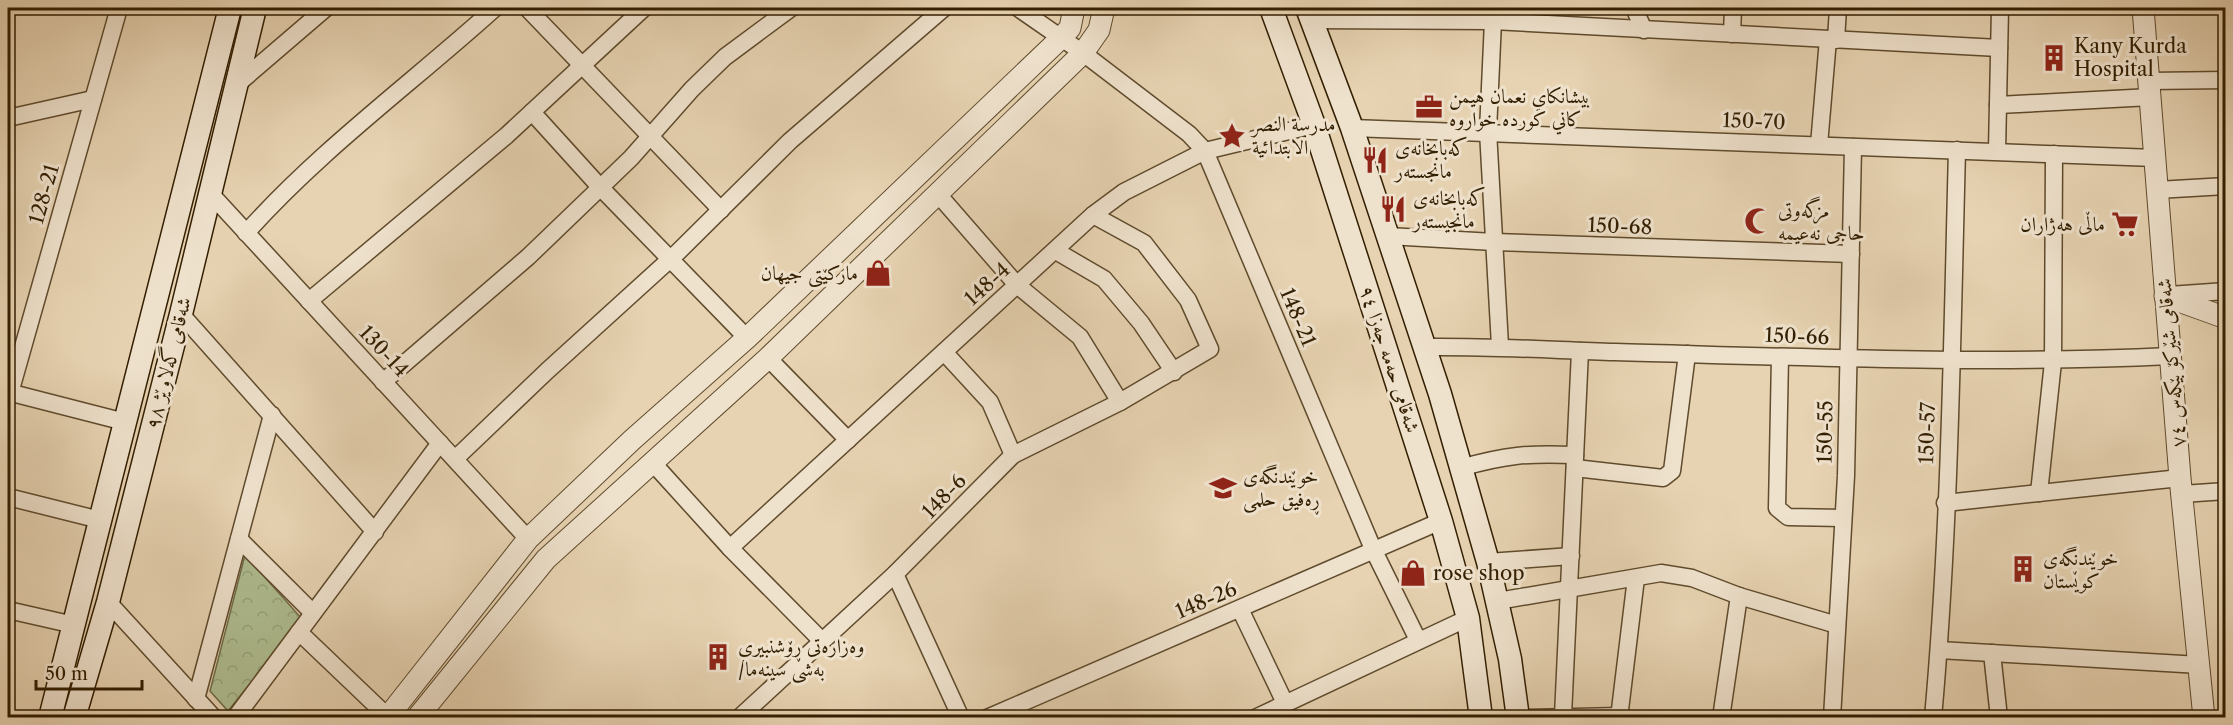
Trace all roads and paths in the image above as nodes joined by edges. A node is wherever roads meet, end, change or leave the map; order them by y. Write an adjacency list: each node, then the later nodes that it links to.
1 (119, 8): 32 (street, 128-21)
2 (230, 8): 83 (main road, شەقامی گەلاوێژ ٩٨)
3 (255, 8): 30 (main road, شەقامی گەلاوێژ ٩٨)
4 (326, 8): 30 (street)
5 (495, 8): 54 (street)
6 (527, 8): 28 (street)
7 (644, 8): 28 (street)
8 (791, 8): 39 (street)
9 (944, 8): 52 (street)
10 (1018, 8): 24 (street, 148-21)
11 (1074, 8): 24 (street)
12 (1104, 8): 27 (street)
13 (1271, 8): 36 (main road, شەقامی حەمە جەزا ٩٤)
14 (1634, 8): 22 (street)
15 (1733, 8): 23 (street)
16 (1838, 8): 25 (street)
17 (2000, 8): 26 (street)
18 (2143, 8): 31 (street, شەقامی شێرکۆ بێکەس ٧٤)
19 (1310, 14): 21 (street); 37 (main road, شەقامی حەمە جەزا ٩٤)
20 (1525, 15): 21 (street); 22 (street)
21 (1492, 21): 38 (street)
22 (1644, 30): 23 (street)
23 (1732, 34): 25 (street)
24 (1062, 37): 27 (street, 148-21); 66 (street)
25 (1832, 40): 26 (street); 40 (street)
26 (1999, 48): 33 (street)
27 (1083, 53): 43 (street, 148-21); 51 (street)
28 (582, 67): 34 (street); 39 (street)
29 (2226, 80): 31 (street)
30 (234, 88): 50 (main road, شەقامی گەلاوێژ ٩٨)
31 (2150, 89): 33 (street); 46 (street, شەقامی شێرکۆ بێکەس ٧٤)
32 (93, 99): 35 (street); 80 (street, 128-21)
33 (1998, 105): 44 (street)
34 (532, 112): 48 (street); 63 (street)
35 (8, 118)
36 (1314, 125): 43 (street, 148-4); 100 (main road, شەقامی حەمە جەزا ٩٤)
37 (1352, 128): 38 (street, 150-70); 55 (main road, شەقامی حەمە جەزا ٩٤)
38 (1488, 131): 40 (street, 150-70); 56 (street)
39 (651, 136): 48 (street); 52 (street)
40 (1819, 145): 41 (street, 150-70)
41 (1853, 147): 42 (street, 150-70); 58 (street, 150-55)
42 (1957, 150): 44 (street, 150-70); 76 (street, 150-57)
43 (1205, 151): 53 (street, 148-4); 105 (street, 148-21)
44 (1997, 151): 45 (street, 150-70)
45 (2054, 154): 46 (street, 150-70); 77 (street)
46 (2155, 158): 49 (street, شەقامی شێرکۆ بێکەس ٧٤)
47 (2226, 186): 49 (street)
48 (600, 187): 59 (street); 79 (street)
49 (2157, 190): 62 (street, شەقامی شێرکۆ بێکەس ٧٤)
50 (209, 192): 54 (street, 130-14); 64 (main road, شەقامی گەلاوێژ ٩٨)
51 (937, 193): 60 (street); 74 (street)
52 (721, 210): 59 (street)
53 (1093, 215): 57 (street, 148-4); 78 (street, 148-6)
54 (246, 233): 63 (street, 130-14)
55 (1388, 236): 56 (street, 150-68); 67 (main road, شەقامی حەمە جەزا ٩٤)
56 (1494, 242): 58 (street, 150-68); 68 (street)
57 (1056, 251): 60 (street, 148-4); 78 (street)
58 (1851, 254): 75 (street, 150-55)
59 (672, 258): 66 (street); 87 (street)
60 (1017, 285): 70 (street, 148-4); 81 (street)
61 (2226, 291): 62 (street)
62 (2165, 296): 65 (street); 72 (street, شەقامی شێرکۆ بێکەس ٧٤)
63 (309, 302): 79 (street, 130-14)
64 (181, 314): 82 (street); 96 (main road, شەقامی گەلاوێژ ٩٨)
65 (2226, 318)
66 (747, 338): 103 (street)
67 (1424, 346): 68 (street, 150-66); 90 (main road, شەقامی حەمە جەزا ٩٤)
68 (1500, 346): 69 (street, 150-66)
69 (1580, 351): 71 (street, 150-66); 89 (street)
70 (944, 352): 84 (street, 148-4); 86 (street)
71 (1688, 354): 73 (street, 150-66); 89 (street)
72 (2170, 356): 77 (street, 150-66); 92 (street, شەقامی شێرکۆ بێکەس ٧٤)
73 (1780, 357): 75 (street, 150-66); 98 (street)
74 (768, 358): 84 (street); 88 (street)
75 (1848, 359): 76 (street, 150-66); 98 (street, 150-55)
76 (1952, 360): 77 (street, 150-66); 97 (street, 150-57)
77 (2053, 362): 94 (street)
78 (1174, 372): 81 (street, 148-6)
79 (383, 382): 85 (street, 130-14)
80 (9, 392): 83 (street)
81 (1120, 402): 86 (street, 148-6)
82 (272, 415): 101 (street); 102 (street)
83 (125, 422): 91 (main road, شەقامی گەلاوێژ ٩٨)
84 (848, 440): 104 (street, 148-4)
85 (440, 443): 87 (street, 130-14); 101 (street)
86 (1013, 454): 108 (street, 148-6)
87 (455, 459): 103 (street, 130-14)
88 (652, 462): 104 (street); 136 (street)
89 (1575, 462): 90 (street); 106 (street)
90 (1460, 468): 107 (main road, شەقامی حەمە جەزا ٩٤)
91 (109, 485): 96 (main road); 99 (main road, شەقامی گەلاوێژ ٩٨)
92 (2181, 486): 93 (street); 94 (street); 127 (street, شەقامی شێرکۆ بێکەس ٧٤)
93 (2226, 490)
94 (2039, 493): 97 (street)
95 (8, 497): 99 (street)
96 (134, 499): 112 (main road, شەقامی گەلاوێژ ٩٨)
97 (1945, 503): 123 (street, 150-57)
98 (1843, 518): 119 (street, 150-55)
99 (100, 520): 118 (main road, شەقامی گەلاوێژ ٩٨)
100 (1441, 521): 105 (street, 148-26); 117 (main road, شەقامی حەمە جەزا ٩٤)
101 (375, 532): 116 (street)
102 (239, 539): 116 (street); 128 (street)
103 (528, 539): 135 (street)
104 (730, 548): 121 (street)
105 (1373, 549): 114 (street, 148-26); 122 (street, 148-21)
106 (1572, 556): 107 (street); 110 (street)
107 (1488, 562): 113 (main road, شەقامی حەمە جەزا ٩٤)
108 (895, 574): 121 (street, 148-6); 138 (street)
109 (1636, 578): 110 (street); 111 (street); 144 (street)
110 (1570, 589): 113 (street); 130 (street)
111 (1739, 596): 119 (street); 145 (street)
112 (108, 602): 128 (street); 132 (main road, شەقامی گەلاوێژ ٩٨)
113 (1498, 602): 125 (main road, شەقامی حەمە جەزا ٩٤)
114 (1240, 609): 129 (street); 139 (street, 148-26)
115 (8, 610): 118 (street)
116 (313, 613): 120 (street)
117 (1468, 618): 122 (street); 126 (main road, شەقامی حەمە جەزا ٩٤)
118 (74, 625): 131 (main road, شەقامی گەلاوێژ ٩٨)
119 (1837, 625): 146 (street, 150-55)
120 (300, 632): 134 (street); 135 (street)
121 (821, 640): 137 (street, 148-6)
122 (1418, 640): 129 (street)
123 (1939, 650): 124 (street); 147 (street, 150-57)
124 (1992, 653): 127 (street); 148 (street)
125 (1510, 659): 126 (main road); 142 (main road, شەقامی حەمە جەزا ٩٤)
126 (1475, 663): 141 (main road, شەقامی حەمە جەزا ٩٤)
127 (2200, 665): 149 (street, شەقامی شێرکۆ بێکەس ٧٤)
128 (196, 699): 133 (street)
129 (1285, 703): 140 (street)
130 (1563, 716): 143 (street); 144 (street)
131 (50, 717)
132 (74, 717)
133 (214, 717)
134 (235, 717)
135 (387, 717)
136 (417, 717)
137 (739, 717)
138 (961, 717)
139 (987, 717)
140 (1255, 717)
141 (1481, 717)
142 (1518, 717)
143 (1528, 717)
144 (1619, 717)
145 (1720, 717)
146 (1832, 717)
147 (1933, 717)
148 (1999, 717)
149 (2204, 717)

